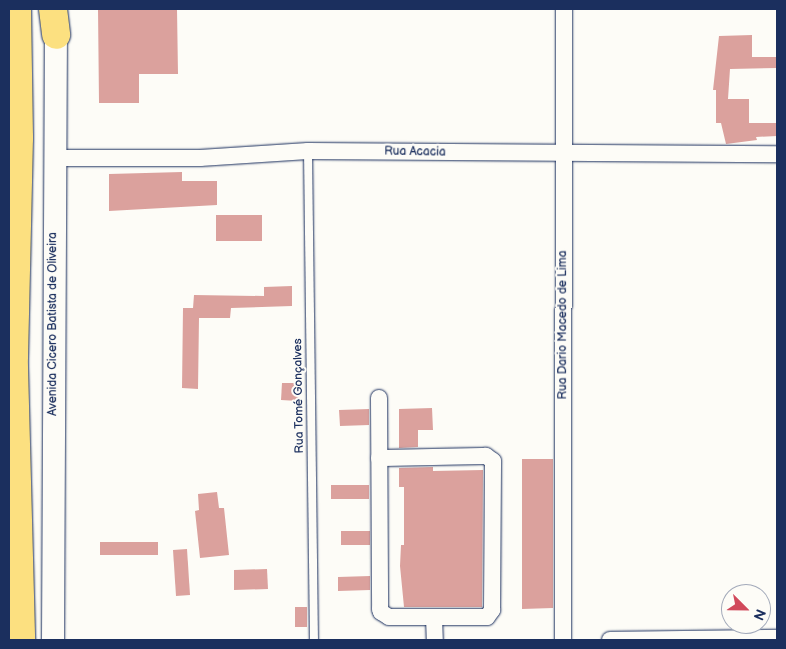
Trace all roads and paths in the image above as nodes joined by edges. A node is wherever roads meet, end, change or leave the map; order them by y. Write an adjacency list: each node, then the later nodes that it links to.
1 (17, 9): 12 (highway)
2 (564, 9): 5 (street, Rua Dario Macedo de Lima)
3 (55, 18): 7 (main road, Avenida Cicero Batista de Oliveira)
4 (308, 151): 5 (street, Rua Acacia); 7 (street, Rua Acacia); 14 (lane, Rua Tomé Gonçalves)
5 (564, 154): 6 (street, Rua Acacia); 16 (street, Rua Dario Macedo de Lima)
6 (777, 154)
7 (53, 158): 13 (main road, Avenida Cicero Batista de Oliveira)
8 (379, 398): 9 (street)
9 (379, 458): 10 (street); 10 (street)
10 (434, 618): 15 (street)
11 (777, 638): 17 (street)
12 (21, 640)
13 (53, 640)
14 (314, 640)
15 (434, 640)
16 (563, 640)
17 (610, 640)

